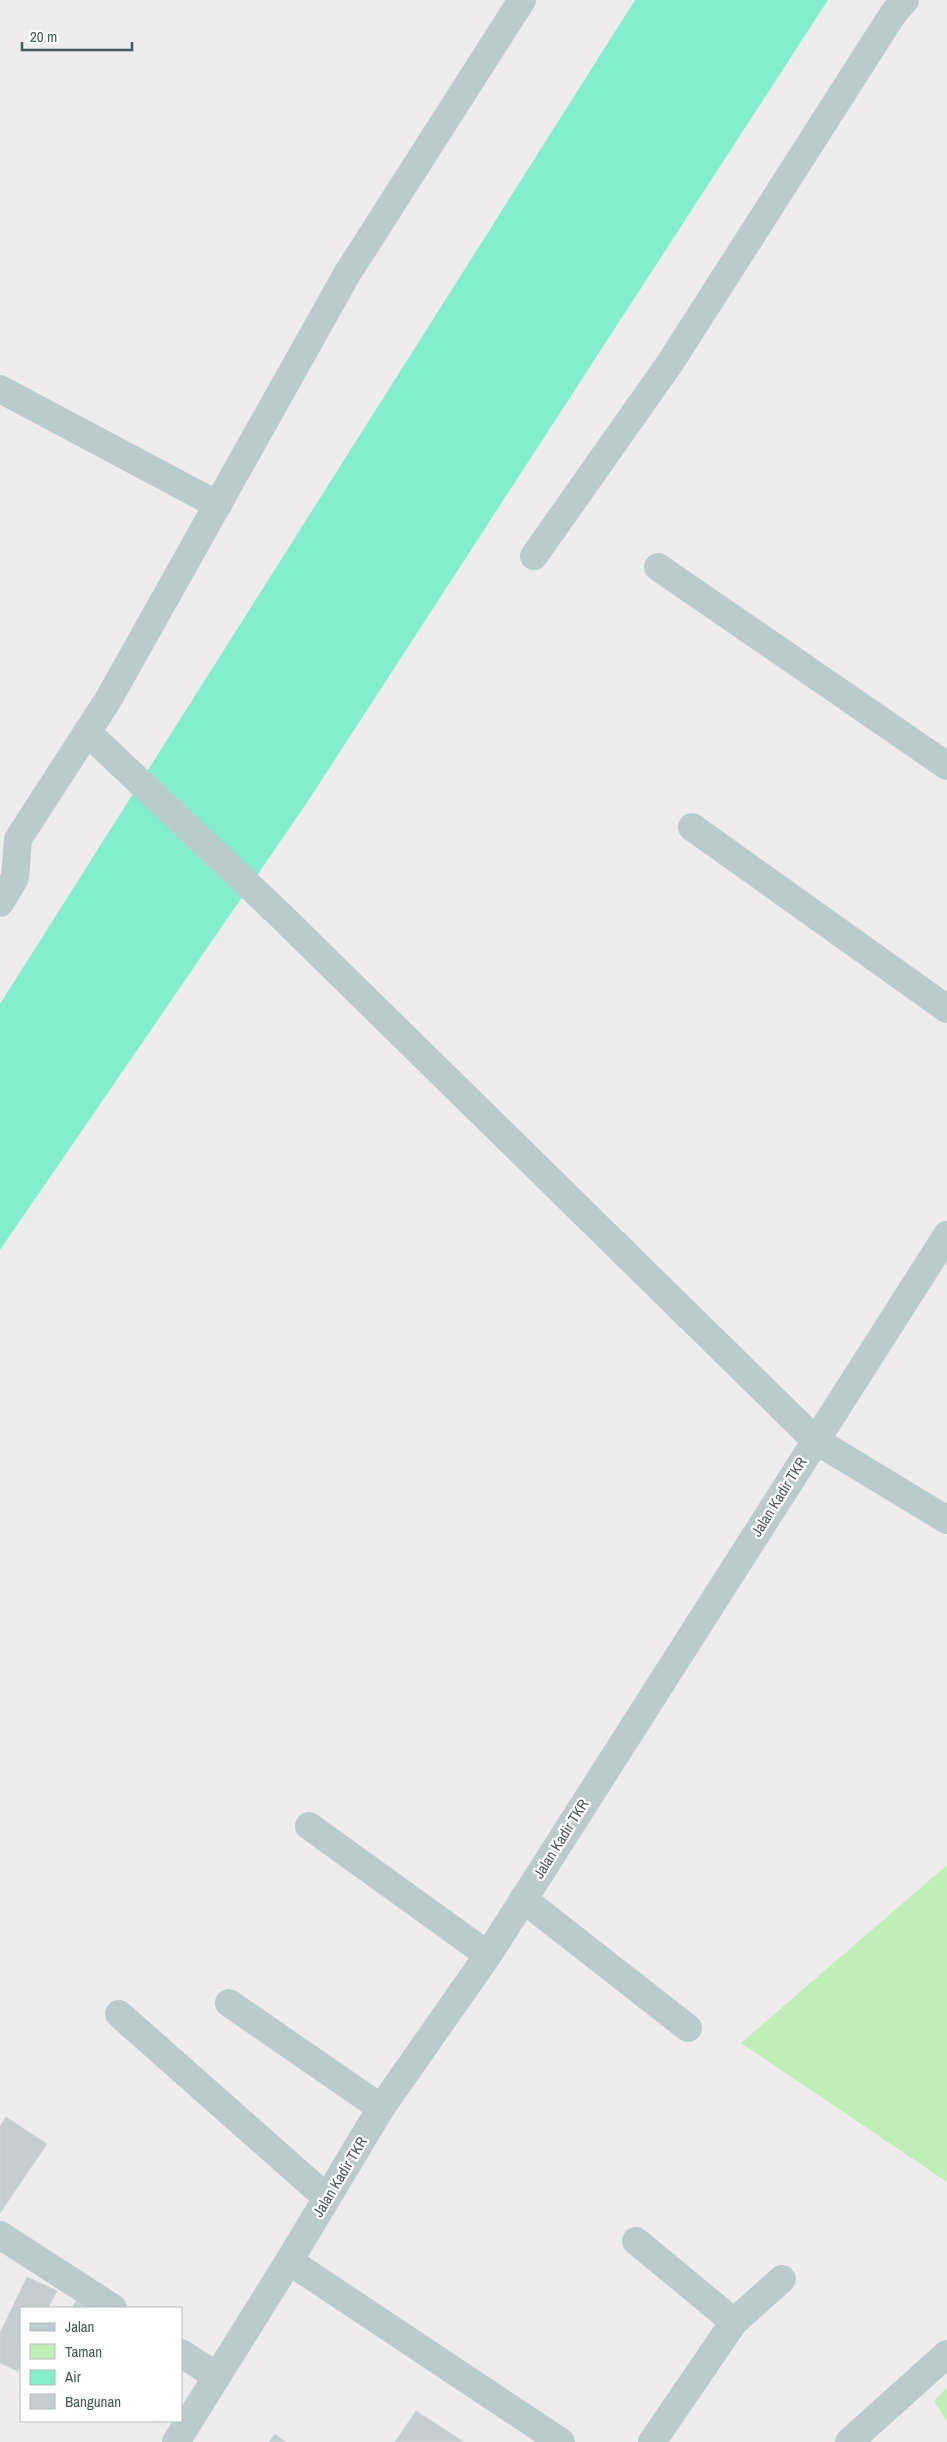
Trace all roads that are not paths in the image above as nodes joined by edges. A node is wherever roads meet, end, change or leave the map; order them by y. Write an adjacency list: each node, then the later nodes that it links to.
1 (522, 0): 4 (street)
2 (905, 0): 5 (street)
3 (0, 389): 4 (street)
4 (218, 505): 7 (street)
5 (534, 556)
6 (658, 567): 8 (street)
7 (87, 732): 10 (street); 14 (street)
8 (947, 766)
9 (692, 827): 12 (street)
10 (9, 834): 11 (street)
11 (0, 903)
12 (947, 1009)
13 (947, 1235): 14 (street, Jalan Kadir TKR)
14 (815, 1440): 15 (street); 17 (street, Jalan Kadir TKR)
15 (947, 1520)
16 (309, 1826): 18 (street)
17 (523, 1899): 18 (street, Jalan Kadir TKR); 21 (street)
18 (488, 1956): 22 (street, Jalan Kadir TKR)
19 (229, 2003): 22 (street)
20 (119, 2014): 23 (street)
21 (688, 2028)
22 (381, 2108): 23 (street, Jalan Kadir TKR)
23 (327, 2198): 26 (street, Jalan Kadir TKR)
24 (0, 2235): 28 (street)
25 (636, 2241): 29 (street)
26 (289, 2261): 32 (street, Jalan Kadir TKR); 34 (street)
27 (782, 2279): 29 (street)
28 (111, 2307)
29 (734, 2322): 35 (street)
30 (182, 2354): 32 (street)
31 (947, 2354): 36 (street)
32 (216, 2376): 33 (street, Jalan Kadir TKR)
33 (176, 2442)
34 (561, 2442)
35 (652, 2442)
36 (849, 2442)

